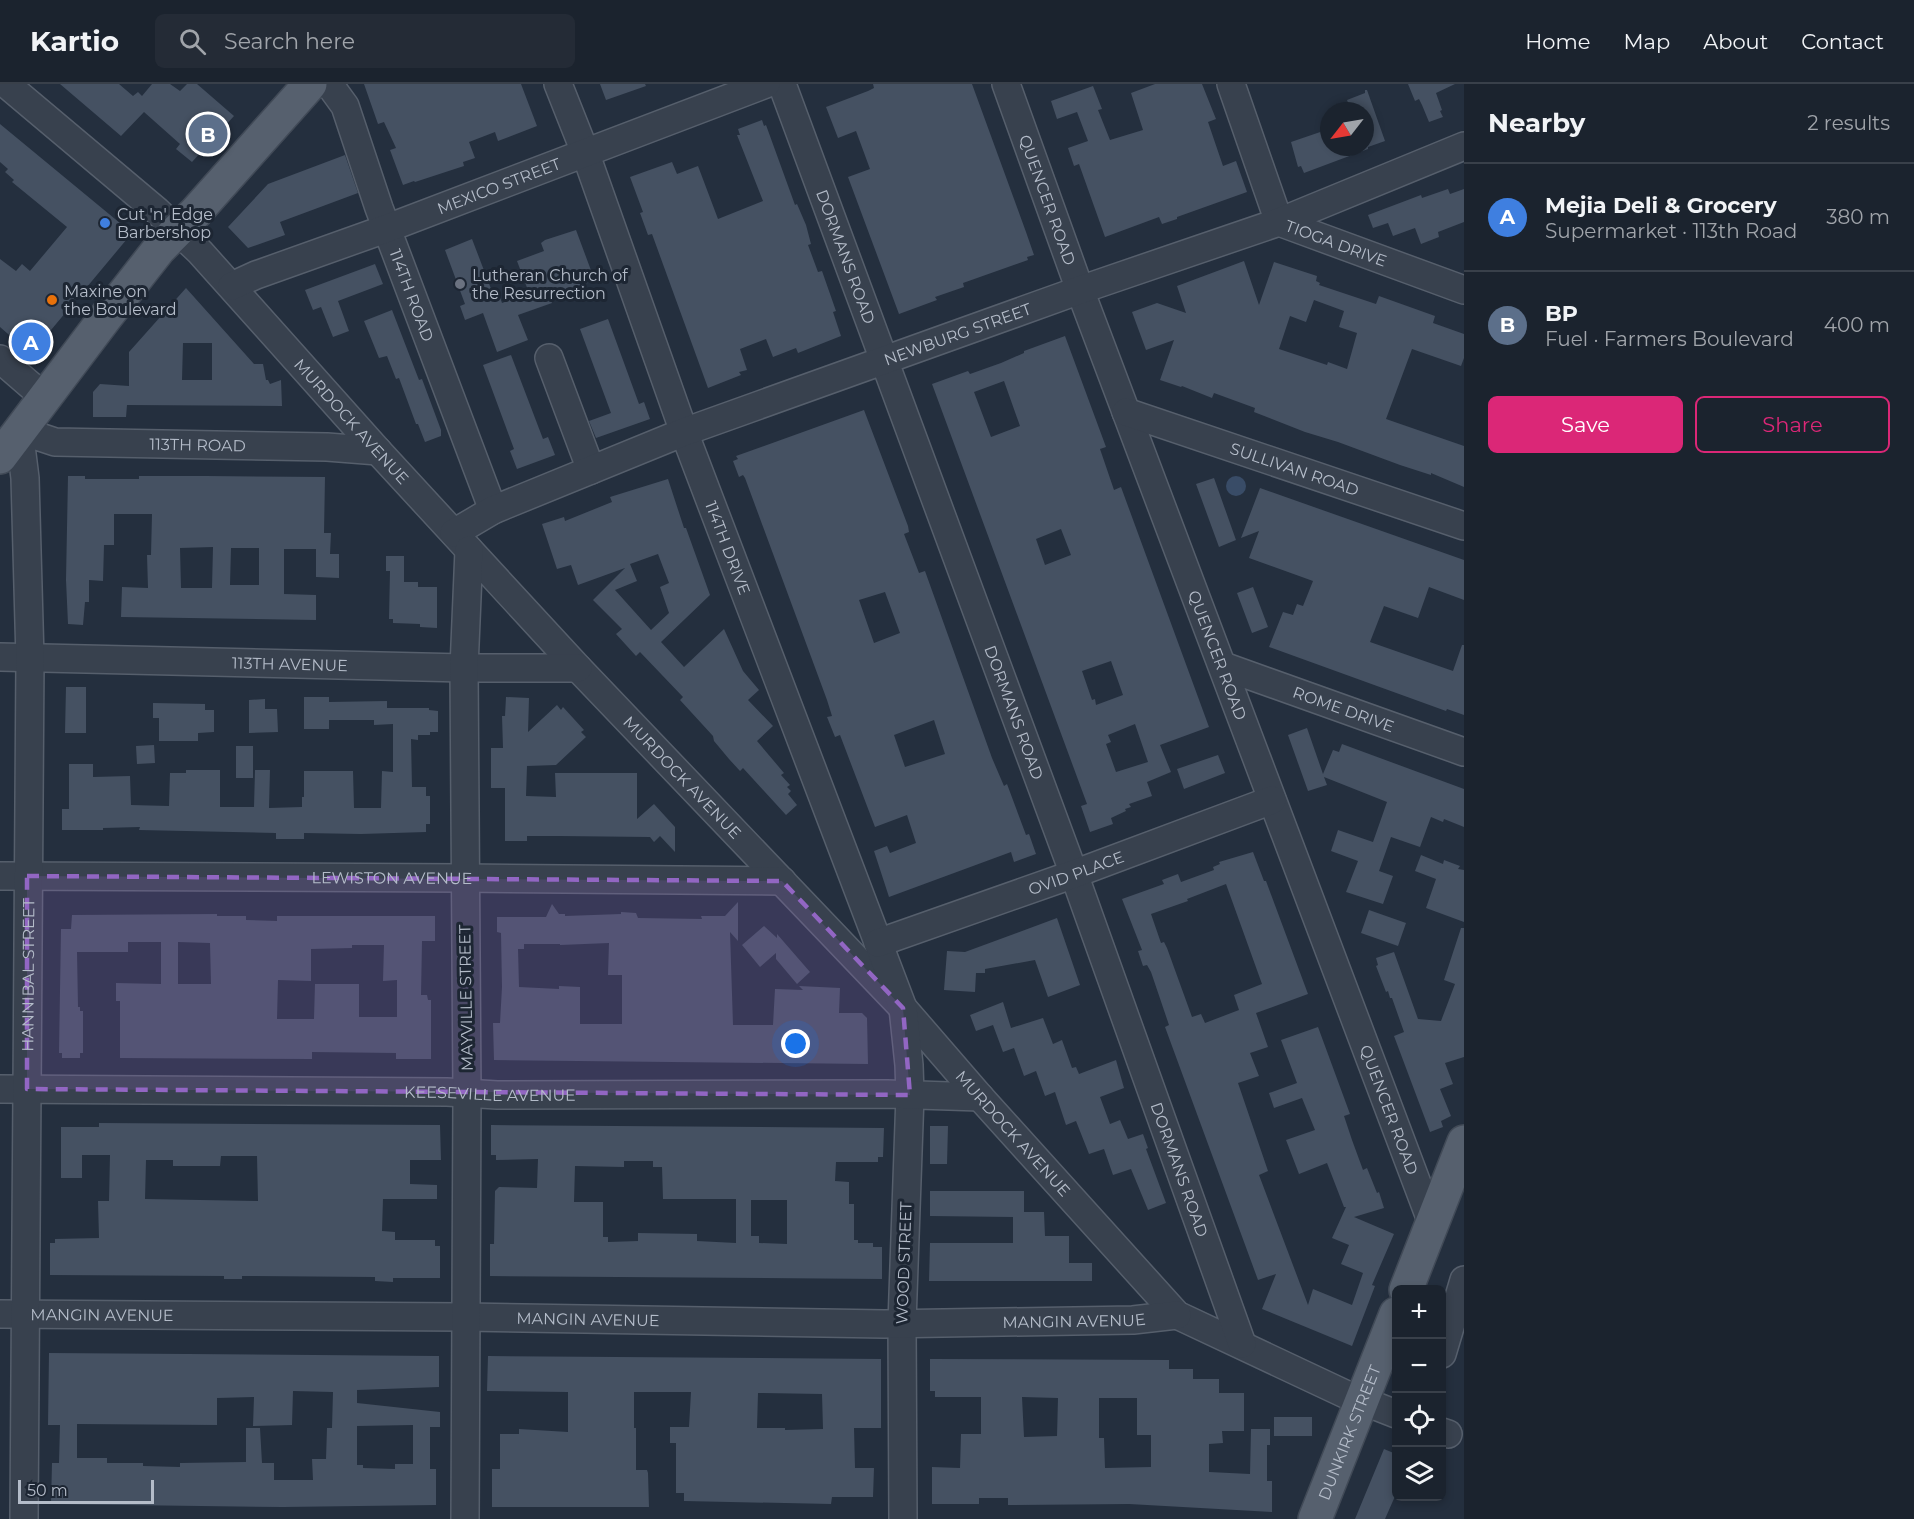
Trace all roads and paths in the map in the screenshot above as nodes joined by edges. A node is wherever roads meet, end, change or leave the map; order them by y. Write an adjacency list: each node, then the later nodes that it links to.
1 (6, 84): 13 (street, MURDOCK AVENUE)
2 (310, 84): 13 (main road)
3 (329, 84): 12 (street, 114TH ROAD)
4 (558, 84): 10 (street, 114TH DRIVE)
5 (766, 84): 10 (street, MEXICO STREET)
6 (782, 84): 19 (street, DORMANS ROAD)
7 (1006, 84): 15 (street, QUENCER ROAD)
8 (1231, 84): 11 (street, TIOGA DRIVE)
9 (1464, 146): 11 (street, NEWBURG STREET)
10 (585, 152): 12 (street, MEXICO STREET); 23 (street, 114TH DRIVE)
11 (1279, 222): 15 (street, NEWBURG STREET); 16 (street, TIOGA DRIVE)
12 (388, 228): 14 (street, MEXICO STREET); 27 (street, 114TH ROAD)
13 (178, 231): 14 (street, MURDOCK AVENUE); 20 (main road)
14 (232, 286): 24 (street, MURDOCK AVENUE)
15 (1080, 290): 19 (street, NEWBURG STREET); 21 (street, QUENCER ROAD)
16 (1464, 290)
17 (549, 358): 26 (street)
18 (0, 359): 20 (street)
19 (883, 359): 23 (street, NEWBURG STREET); 37 (street, DORMANS ROAD)
20 (44, 398): 22 (main road)
21 (1126, 412): 28 (street, SULLIVAN ROAD); 32 (street, QUENCER ROAD)
22 (19, 430): 24 (street, 113TH ROAD); 25 (main road); 31 (street, HANNIBAL STREET)
23 (684, 432): 26 (street, NEWBURG STREET); 42 (street, 114TH DRIVE)
24 (378, 451): 29 (street, MURDOCK AVENUE)
25 (0, 457)
26 (591, 470): 27 (street, NEWBURG STREET)
27 (493, 510): 29 (street, NEWBURG STREET)
28 (1464, 526)
29 (461, 542): 33 (street, MAYVILLE STREET); 34 (street, MURDOCK AVENUE)
30 (0, 657): 31 (street, 113TH AVENUE)
31 (30, 659): 33 (street, 113TH AVENUE); 39 (street, HANNIBAL STREET)
32 (1223, 666): 35 (street, ROME DRIVE); 36 (street, QUENCER ROAD)
33 (464, 668): 34 (street, 113TH AVENUE); 40 (street, MAYVILLE STREET)
34 (578, 668): 41 (street, MURDOCK AVENUE)
35 (1464, 752)
36 (1272, 800): 37 (street, OVID PLACE); 50 (street, QUENCER ROAD)
37 (1074, 874): 42 (street, OVID PLACE); 59 (street, DORMANS ROAD)
38 (0, 876): 39 (street, LEWISTON AVENUE)
39 (27, 876): 40 (street, LEWISTON AVENUE); 45 (street, HANNIBAL STREET)
40 (465, 878): 41 (street, LEWISTON AVENUE); 46 (street, MAYVILLE STREET)
41 (782, 881): 43 (street, MURDOCK AVENUE)
42 (878, 943): 43 (street, 114TH DRIVE)
43 (903, 1008): 47 (street, WOOD STREET); 48 (street, MURDOCK AVENUE)
44 (0, 1089): 45 (street, KEESEVILLE AVENUE)
45 (27, 1089): 46 (street, KEESEVILLE AVENUE); 53 (street, HANNIBAL STREET)
46 (467, 1094): 47 (street, KEESEVILLE AVENUE); 55 (street, MAYVILLE STREET)
47 (909, 1095): 48 (street, KEESEVILLE AVENUE); 56 (street, WOOD STREET)
48 (980, 1097): 54 (street, MURDOCK AVENUE)
49 (1464, 1142): 50 (main road)
50 (1432, 1223): 52 (main road)
51 (1464, 1280): 58 (street)
52 (1408, 1285)
53 (13, 1314): 55 (street, MANGIN AVENUE); 62 (street, HANNIBAL STREET)
54 (1177, 1315): 56 (street, MANGIN AVENUE); 59 (street, MURDOCK AVENUE)
55 (465, 1317): 56 (street, MANGIN AVENUE); 63 (street, MAYVILLE STREET)
56 (903, 1323): 64 (street, WOOD STREET)
57 (1392, 1324): 60 (main road, DUNKIRK STREET)
58 (1446, 1341)
59 (1242, 1344): 60 (street, MURDOCK AVENUE)
60 (1362, 1400): 61 (street, MURDOCK AVENUE); 65 (main road, DUNKIRK STREET)
61 (1392, 1412)
62 (24, 1519)
63 (465, 1519)
64 (903, 1519)
65 (1315, 1519)

